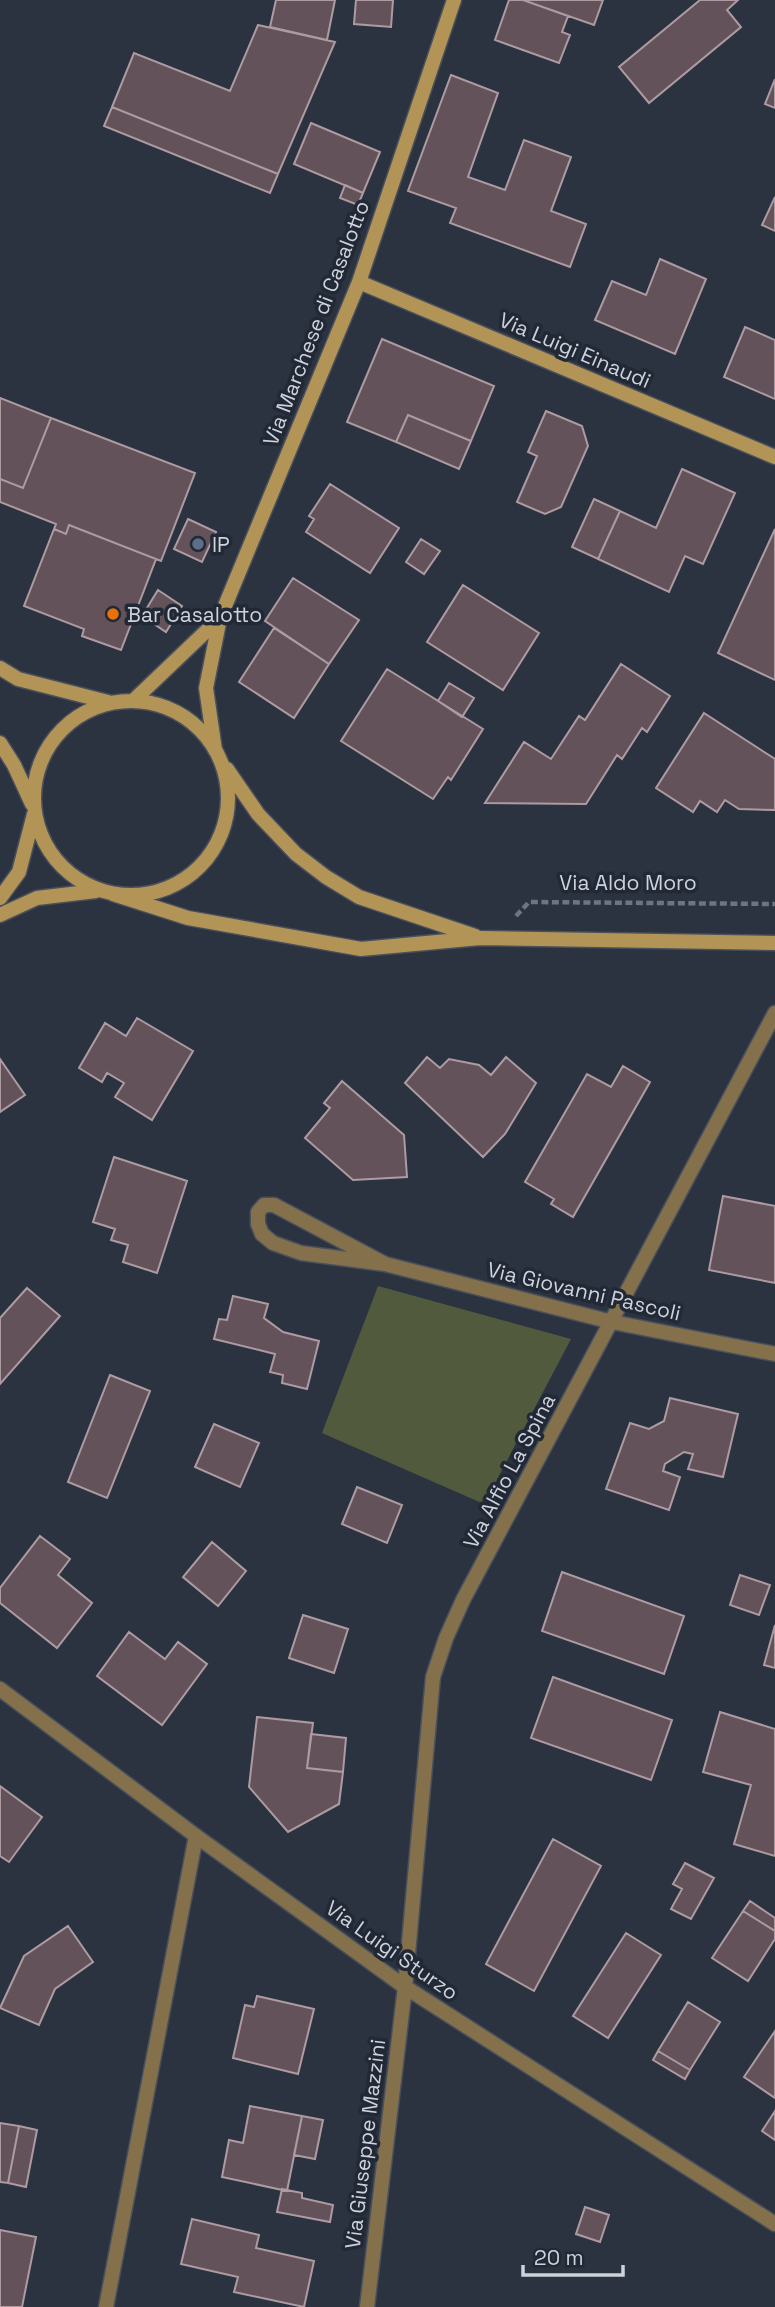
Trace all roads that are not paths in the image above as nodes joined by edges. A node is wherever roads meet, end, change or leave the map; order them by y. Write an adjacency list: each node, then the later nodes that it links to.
1 (454, 0): 2 (main road, Via Marchese di Casalotto)
2 (359, 282): 3 (main road, Via Luigi Einaudi); 4 (main road, Via Marchese di Casalotto)
3 (775, 457)
4 (220, 618): 6 (main road); 9 (main road)
5 (0, 668): 7 (main road)
6 (134, 700): 7 (main road); 9 (main road)
7 (109, 703): 10 (main road)
8 (0, 743): 10 (main road)
9 (217, 754): 11 (main road); 14 (main road)
10 (34, 809): 11 (main road); 12 (main road)
11 (107, 892): 13 (main road); 14 (main road)
12 (0, 898)
13 (0, 915)
14 (480, 938): 15 (main road)
15 (775, 943)
16 (775, 1013): 18 (street, Via Alfio La Spina)
17 (385, 1264): 17 (street); 18 (street, Via Giovanni Pascoli)
18 (612, 1322): 19 (street, Via Giovanni Pascoli); 22 (street, Via Alfio La Spina)
19 (775, 1354)
20 (0, 1689): 21 (street, Via Luigi Sturzo)
21 (196, 1836): 22 (street, Via Luigi Sturzo); 24 (street)
22 (405, 1987): 23 (street, Via Luigi Sturzo); 25 (street, Via Giuseppe Mazzini)
23 (775, 2224)
24 (106, 2307)
25 (367, 2307)

